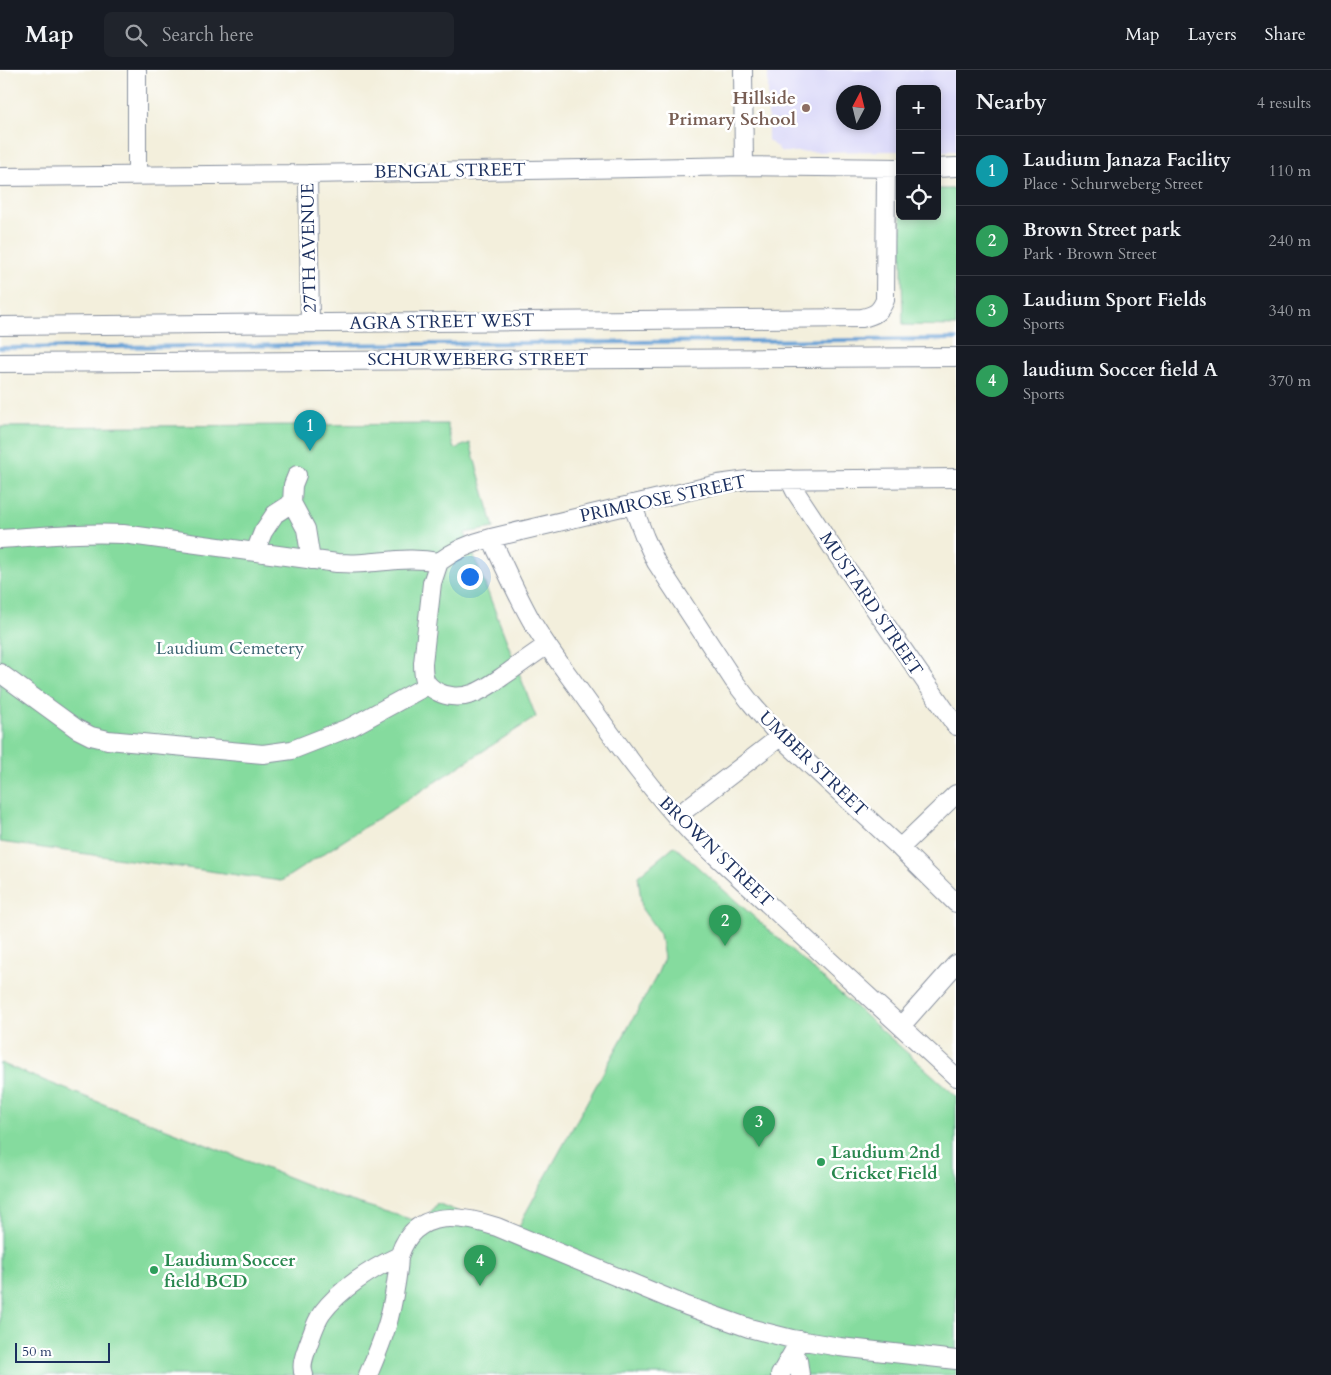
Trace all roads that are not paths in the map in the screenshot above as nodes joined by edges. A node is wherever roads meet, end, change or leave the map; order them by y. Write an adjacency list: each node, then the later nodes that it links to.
1 (137, 70): 8 (street)
2 (743, 70): 3 (street)
3 (744, 166): 4 (street, BENGAL STREET); 7 (street, BENGAL STREET)
4 (893, 168): 10 (street, AGRA STREET WEST)
5 (941, 168): 6 (street)
6 (956, 168)
7 (308, 174): 8 (street, BENGAL STREET); 10 (street, 27TH AVENUE)
8 (137, 175): 9 (street, BENGAL STREET)
9 (0, 177)
10 (310, 323): 11 (street, AGRA STREET WEST)
11 (0, 326)
12 (956, 357): 13 (street, SCHURWEBERG STREET)
13 (0, 363)
14 (297, 474): 17 (street)
15 (956, 478): 16 (street, PRIMROSE STREET)
16 (789, 479): 18 (street, PRIMROSE STREET); 27 (street, MUSTARD STREET)
17 (292, 503): 21 (street); 22 (street)
18 (632, 504): 19 (street, PRIMROSE STREET); 28 (street, UMBER STREET)
19 (491, 538): 23 (street, PRIMROSE STREET); 24 (street, BROWN STREET)
20 (0, 539): 21 (street)
21 (255, 552): 22 (street)
22 (312, 560): 23 (street)
23 (438, 562): 26 (street)
24 (547, 645): 26 (street); 30 (street, BROWN STREET)
25 (0, 673): 26 (street)
26 (428, 685)
27 (956, 726)
28 (780, 737): 30 (street); 31 (street, UMBER STREET)
29 (956, 794): 31 (street)
30 (676, 817): 34 (street, BROWN STREET)
31 (900, 848): 32 (street, UMBER STREET)
32 (956, 903)
33 (956, 964): 34 (street)
34 (901, 1026): 35 (street, BROWN STREET)
35 (956, 1077)
36 (399, 1256): 37 (street); 39 (street); 40 (street)
37 (796, 1347): 38 (street); 41 (street); 42 (street)
38 (956, 1360)
39 (304, 1375)
40 (368, 1375)
41 (780, 1375)
42 (800, 1375)

